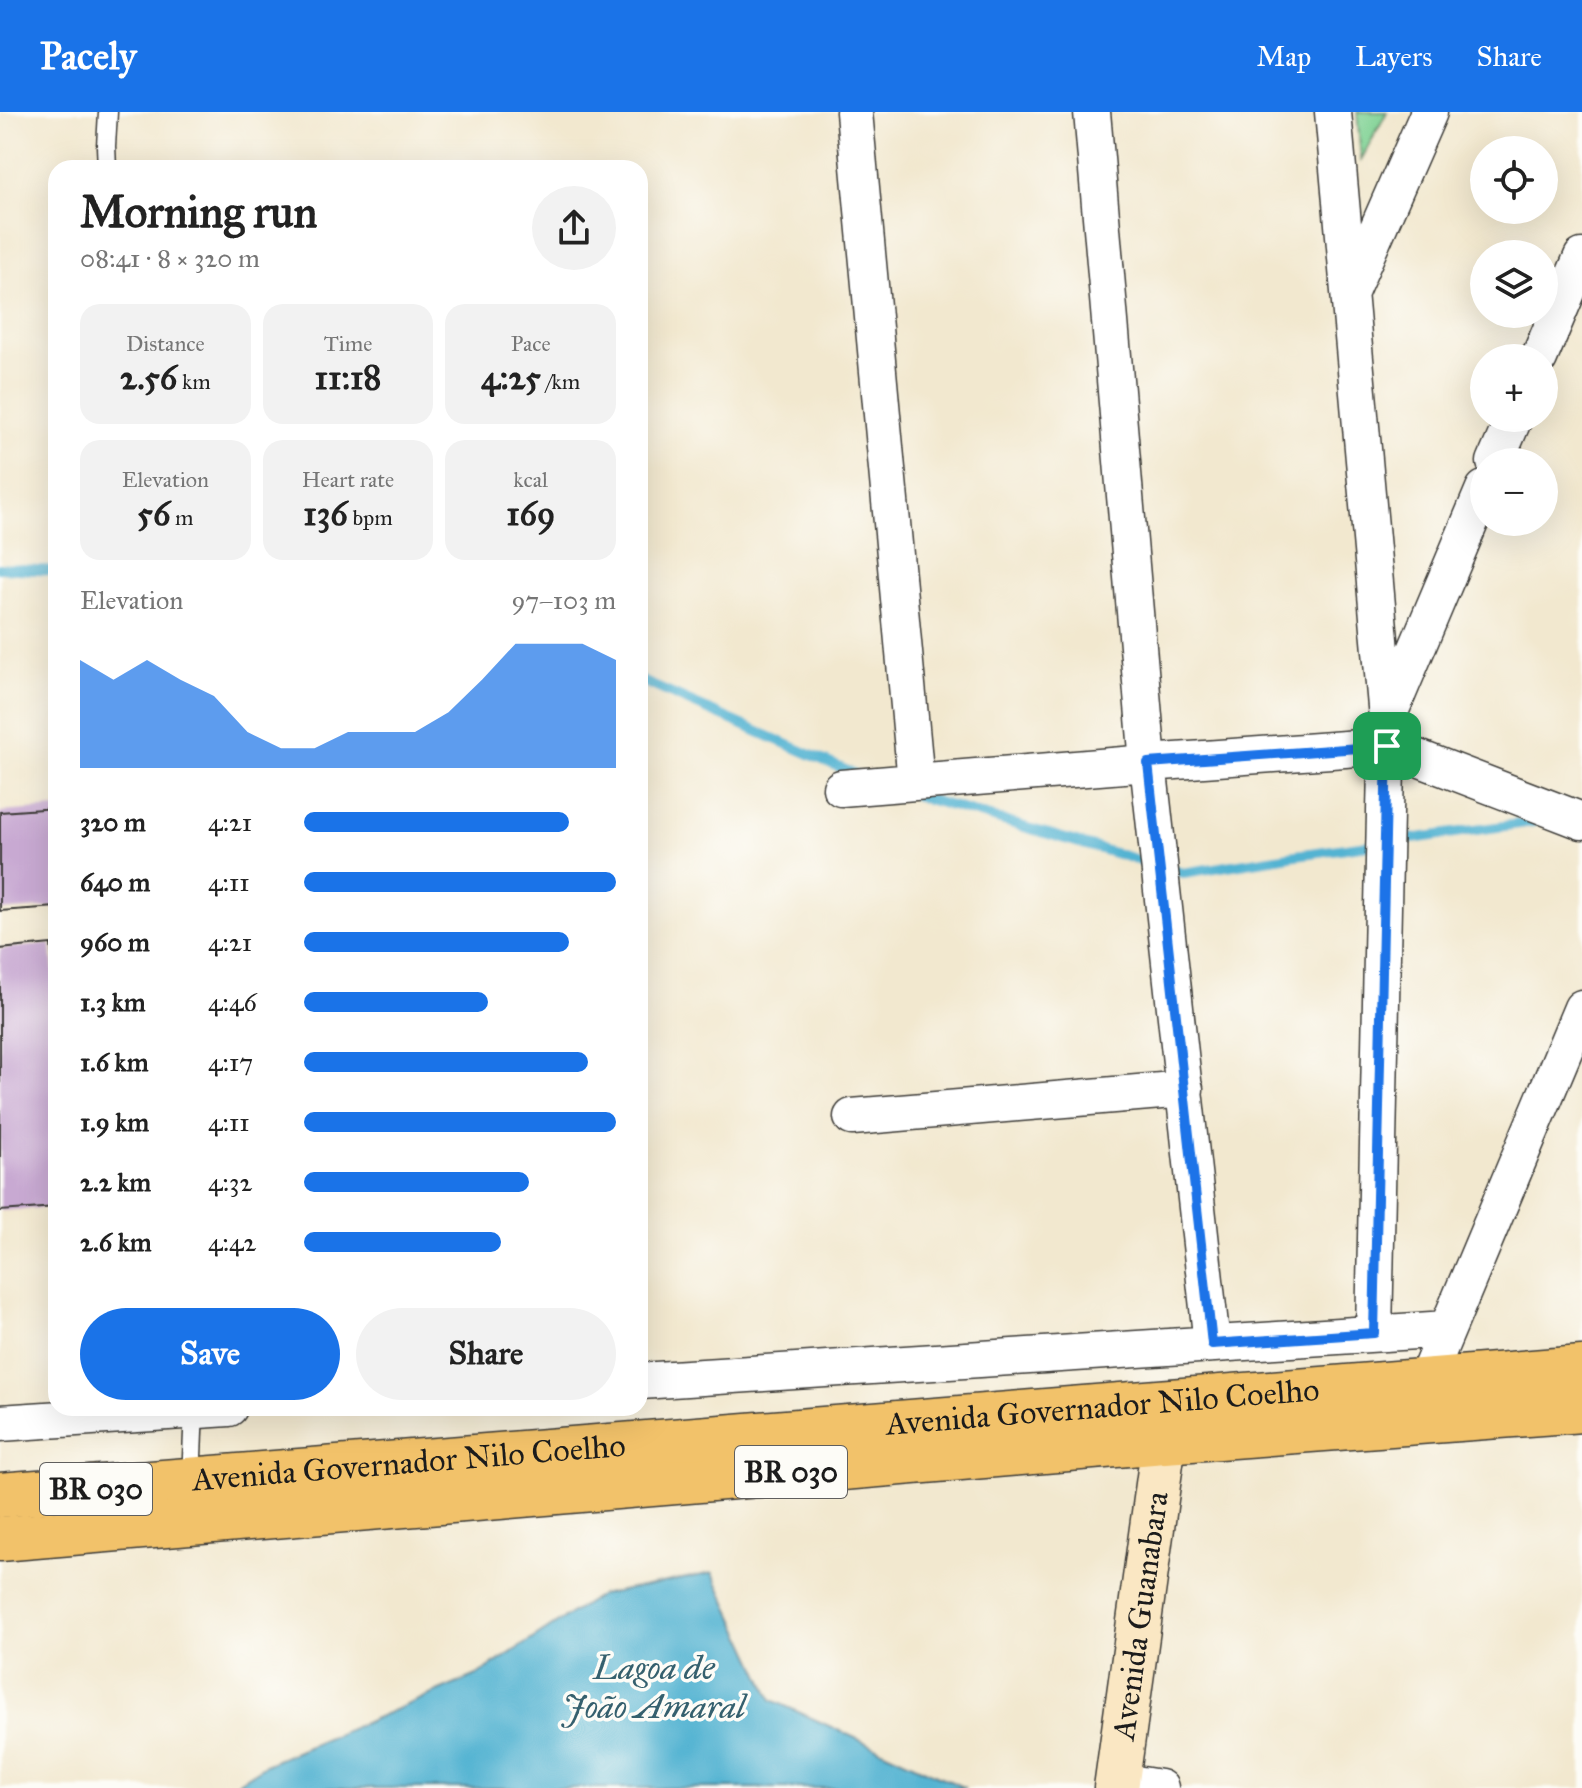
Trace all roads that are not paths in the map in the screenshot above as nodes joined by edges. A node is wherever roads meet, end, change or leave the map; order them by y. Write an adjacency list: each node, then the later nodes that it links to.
1 (108, 112): 6 (lane)
2 (854, 112): 13 (street)
3 (1092, 112): 12 (street)
4 (1333, 112): 8 (street)
5 (1429, 112): 8 (street)
6 (107, 160)
7 (1582, 257): 9 (street)
8 (1349, 295): 11 (street)
9 (1545, 344)
10 (1470, 524): 11 (street)
11 (1387, 732): 12 (street); 15 (street); 20 (street)
12 (1148, 763): 13 (street); 17 (street)
13 (916, 782): 14 (street)
14 (841, 788)
15 (1582, 821)
16 (1582, 1008): 19 (street)
17 (1185, 1089): 18 (street); 21 (street)
18 (852, 1117)
19 (1447, 1329): 20 (street); 24 (street)
20 (1374, 1333): 21 (street)
21 (1212, 1344): 23 (street)
22 (1582, 1368): 24 (main road, Avenida Governador Nilo Coelho / BR 030)
23 (648, 1380)
24 (1426, 1380): 30 (main road, Avenida Governador Nilo Coelho / BR 030)
25 (1582, 1410): 29 (main road, BR 030)
26 (103, 1416): 28 (street)
27 (205, 1416): 30 (lane)
28 (0, 1423)
29 (1164, 1441): 32 (main road, BR 030); 33 (main road, Avenida Guanabara)
30 (191, 1481): 31 (main road, Avenida Governador Nilo Coelho / BR 030)
31 (0, 1495)
32 (0, 1539)
33 (1116, 1784): 34 (street)
34 (1160, 1788)

